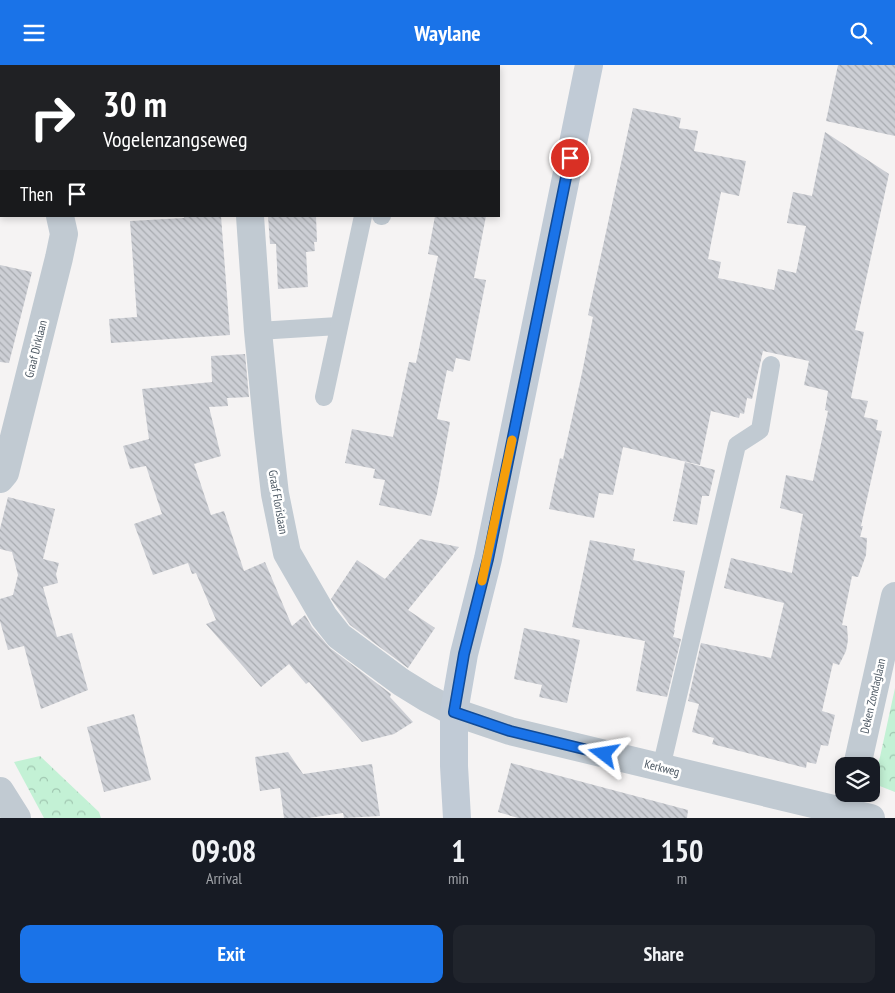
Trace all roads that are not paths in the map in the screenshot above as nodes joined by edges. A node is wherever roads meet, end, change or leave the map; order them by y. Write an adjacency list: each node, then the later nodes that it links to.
1 (589, 65): 11 (main road)
2 (60, 217): 9 (street, Graaf Dirklaan)
3 (250, 217): 6 (street, Graaf Florislaan)
4 (363, 217): 5 (lane)
5 (338, 326): 6 (lane); 8 (lane)
6 (258, 331): 11 (street, Graaf Florislaan)
7 (771, 365): 13 (lane)
8 (324, 397)
9 (0, 479)
10 (895, 596): 12 (street, Deken Zondaglaan)
11 (454, 712): 13 (street, Kerkweg); 18 (main road)
12 (859, 757)
13 (661, 768): 16 (street, Kerkweg)
14 (0, 791): 17 (street)
15 (856, 808): 16 (street, Kerkweg)
16 (805, 811)
17 (17, 818)
18 (457, 818)

